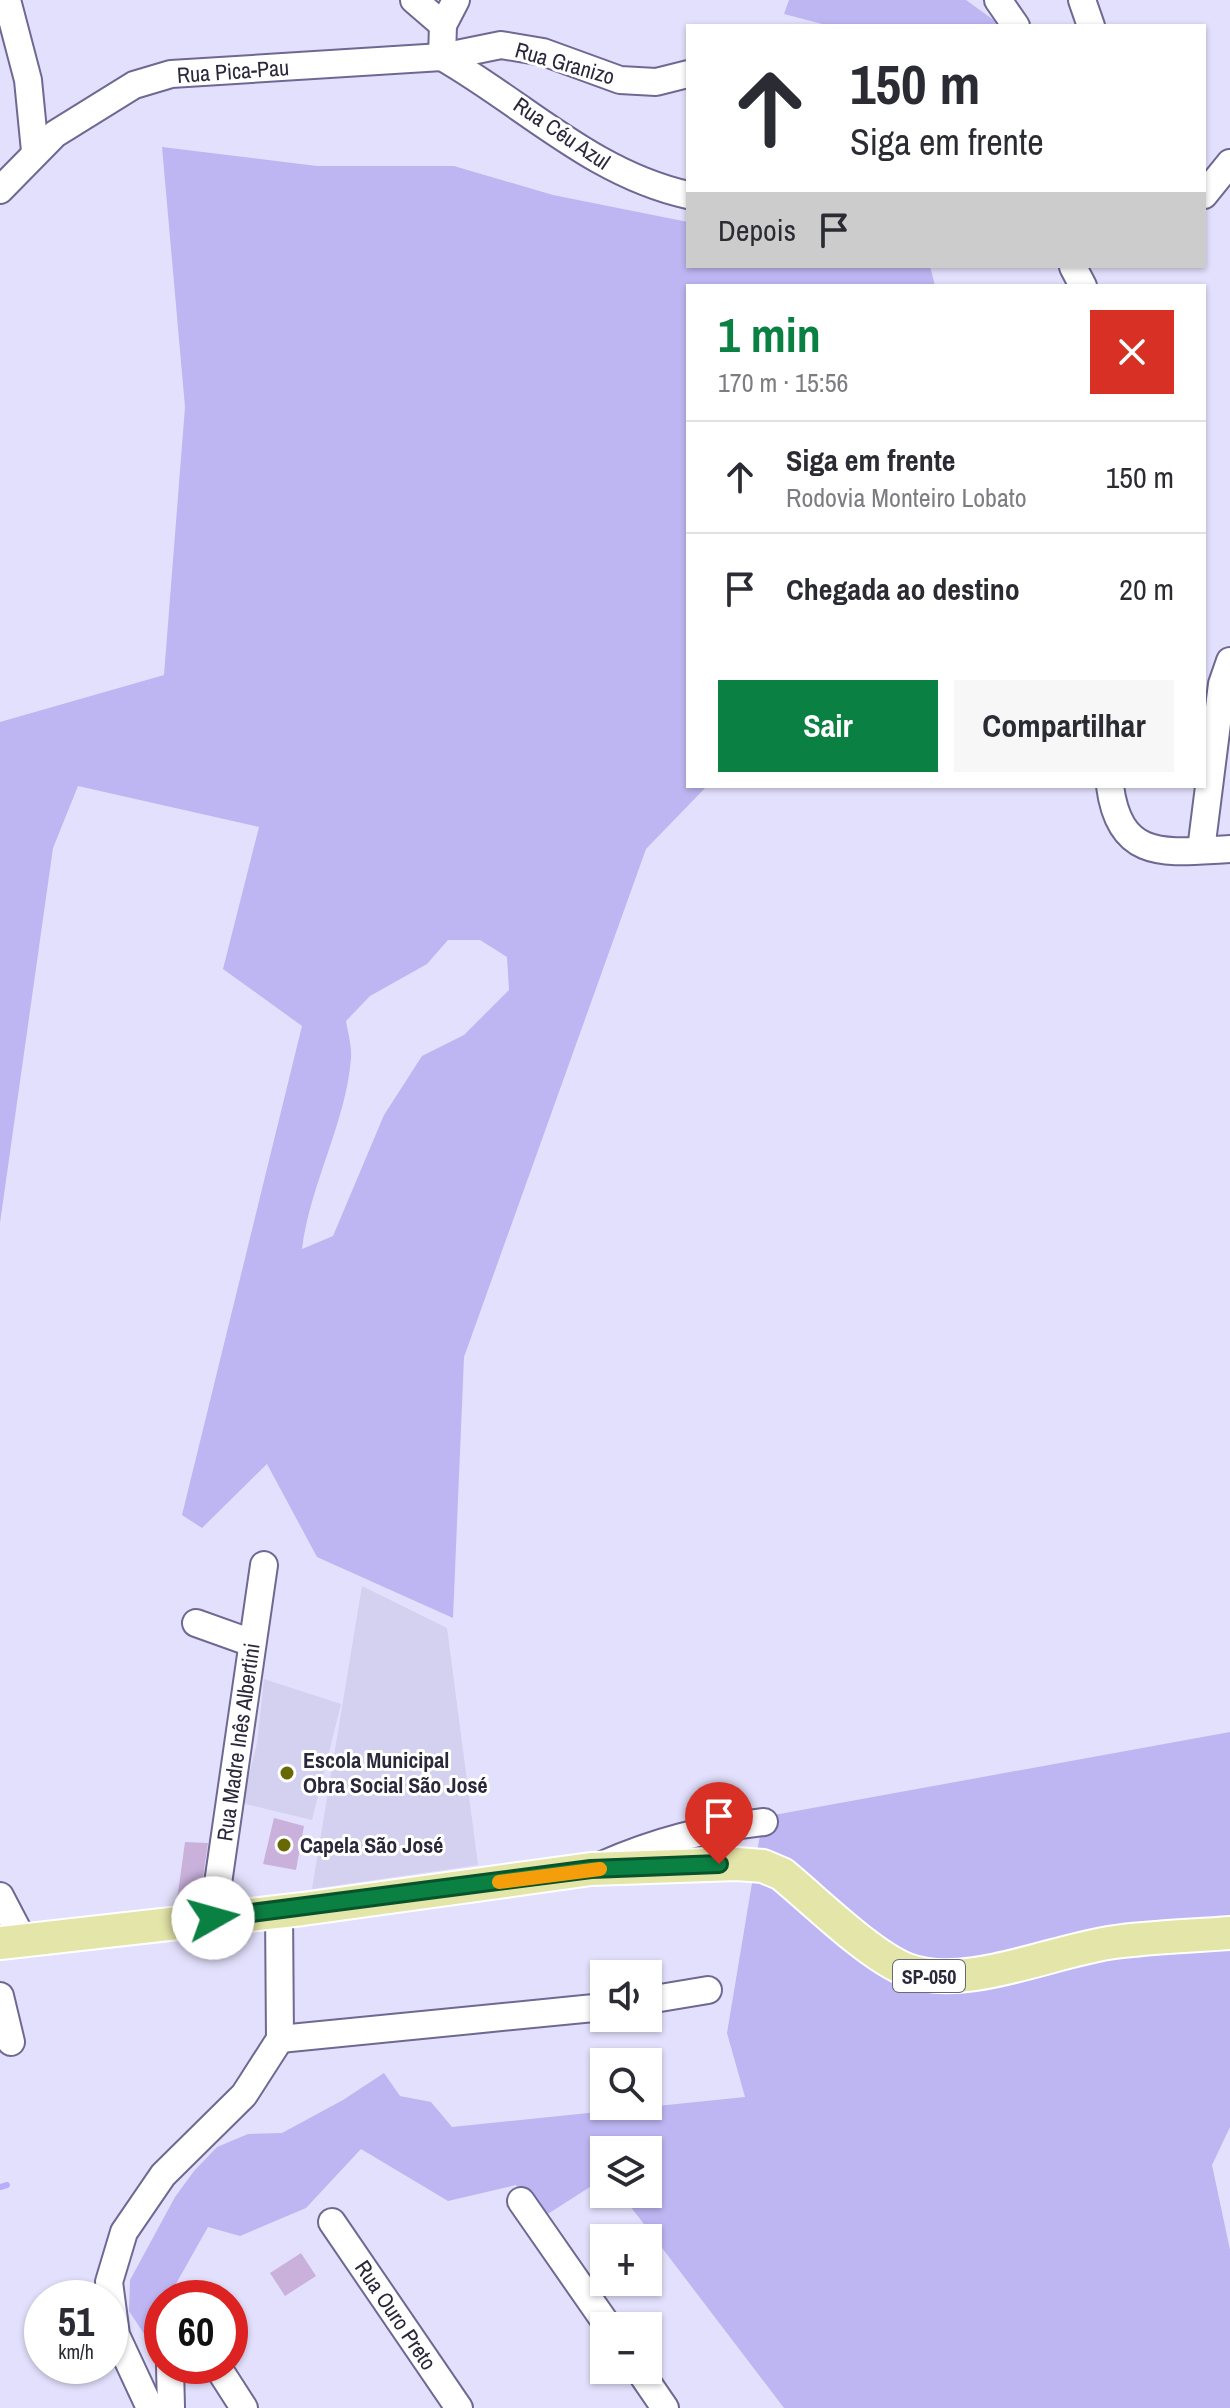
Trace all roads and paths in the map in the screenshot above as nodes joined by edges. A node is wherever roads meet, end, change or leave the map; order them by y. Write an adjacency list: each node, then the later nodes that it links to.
1 (7, 0): 11 (street)
2 (414, 0): 8 (street)
3 (456, 0): 8 (street)
4 (998, 0): 6 (street)
5 (1082, 0): 7 (street)
6 (1015, 24)
7 (1090, 24)
8 (443, 25): 9 (street)
9 (442, 57): 10 (street, Rua Granizo); 11 (street, Rua Pica-Pau); 15 (street, Rua Céu Azul)
10 (686, 74)
11 (35, 151): 13 (street, Rua Pica-Pau)
12 (1230, 163): 14 (street)
13 (5, 185)
14 (1206, 193)
15 (686, 195)
16 (1230, 661): 19 (street)
17 (1110, 788): 19 (street)
18 (1230, 849): 19 (street)
19 (1201, 850)
20 (264, 1565): 22 (street, Rua Madre Inês Albertini)
21 (196, 1623): 22 (street)
22 (252, 1643): 27 (street, Rua Madre Inês Albertini)
23 (764, 1822): 24 (street)
24 (591, 1869): 26 (main road, SP-050); 28 (main road, SP-050)
25 (0, 1896): 29 (street)
26 (279, 1910): 27 (main road, SP-050); 34 (street)
27 (213, 1918): 29 (main road, SP-050)
28 (1230, 1933)
29 (12, 1941)
30 (708, 1990): 32 (street)
31 (0, 1996): 35 (street)
32 (662, 1998)
33 (590, 2008): 34 (street)
34 (280, 2039): 42 (street)
35 (11, 2042)
36 (521, 2201): 38 (street)
37 (332, 2222): 45 (street, Rua Ouro Preto)
38 (598, 2312)
39 (170, 2384): 43 (street)
40 (229, 2384): 44 (street)
41 (649, 2384): 46 (street)
42 (150, 2408)
43 (171, 2408)
44 (244, 2408)
45 (459, 2408)
46 (665, 2408)

